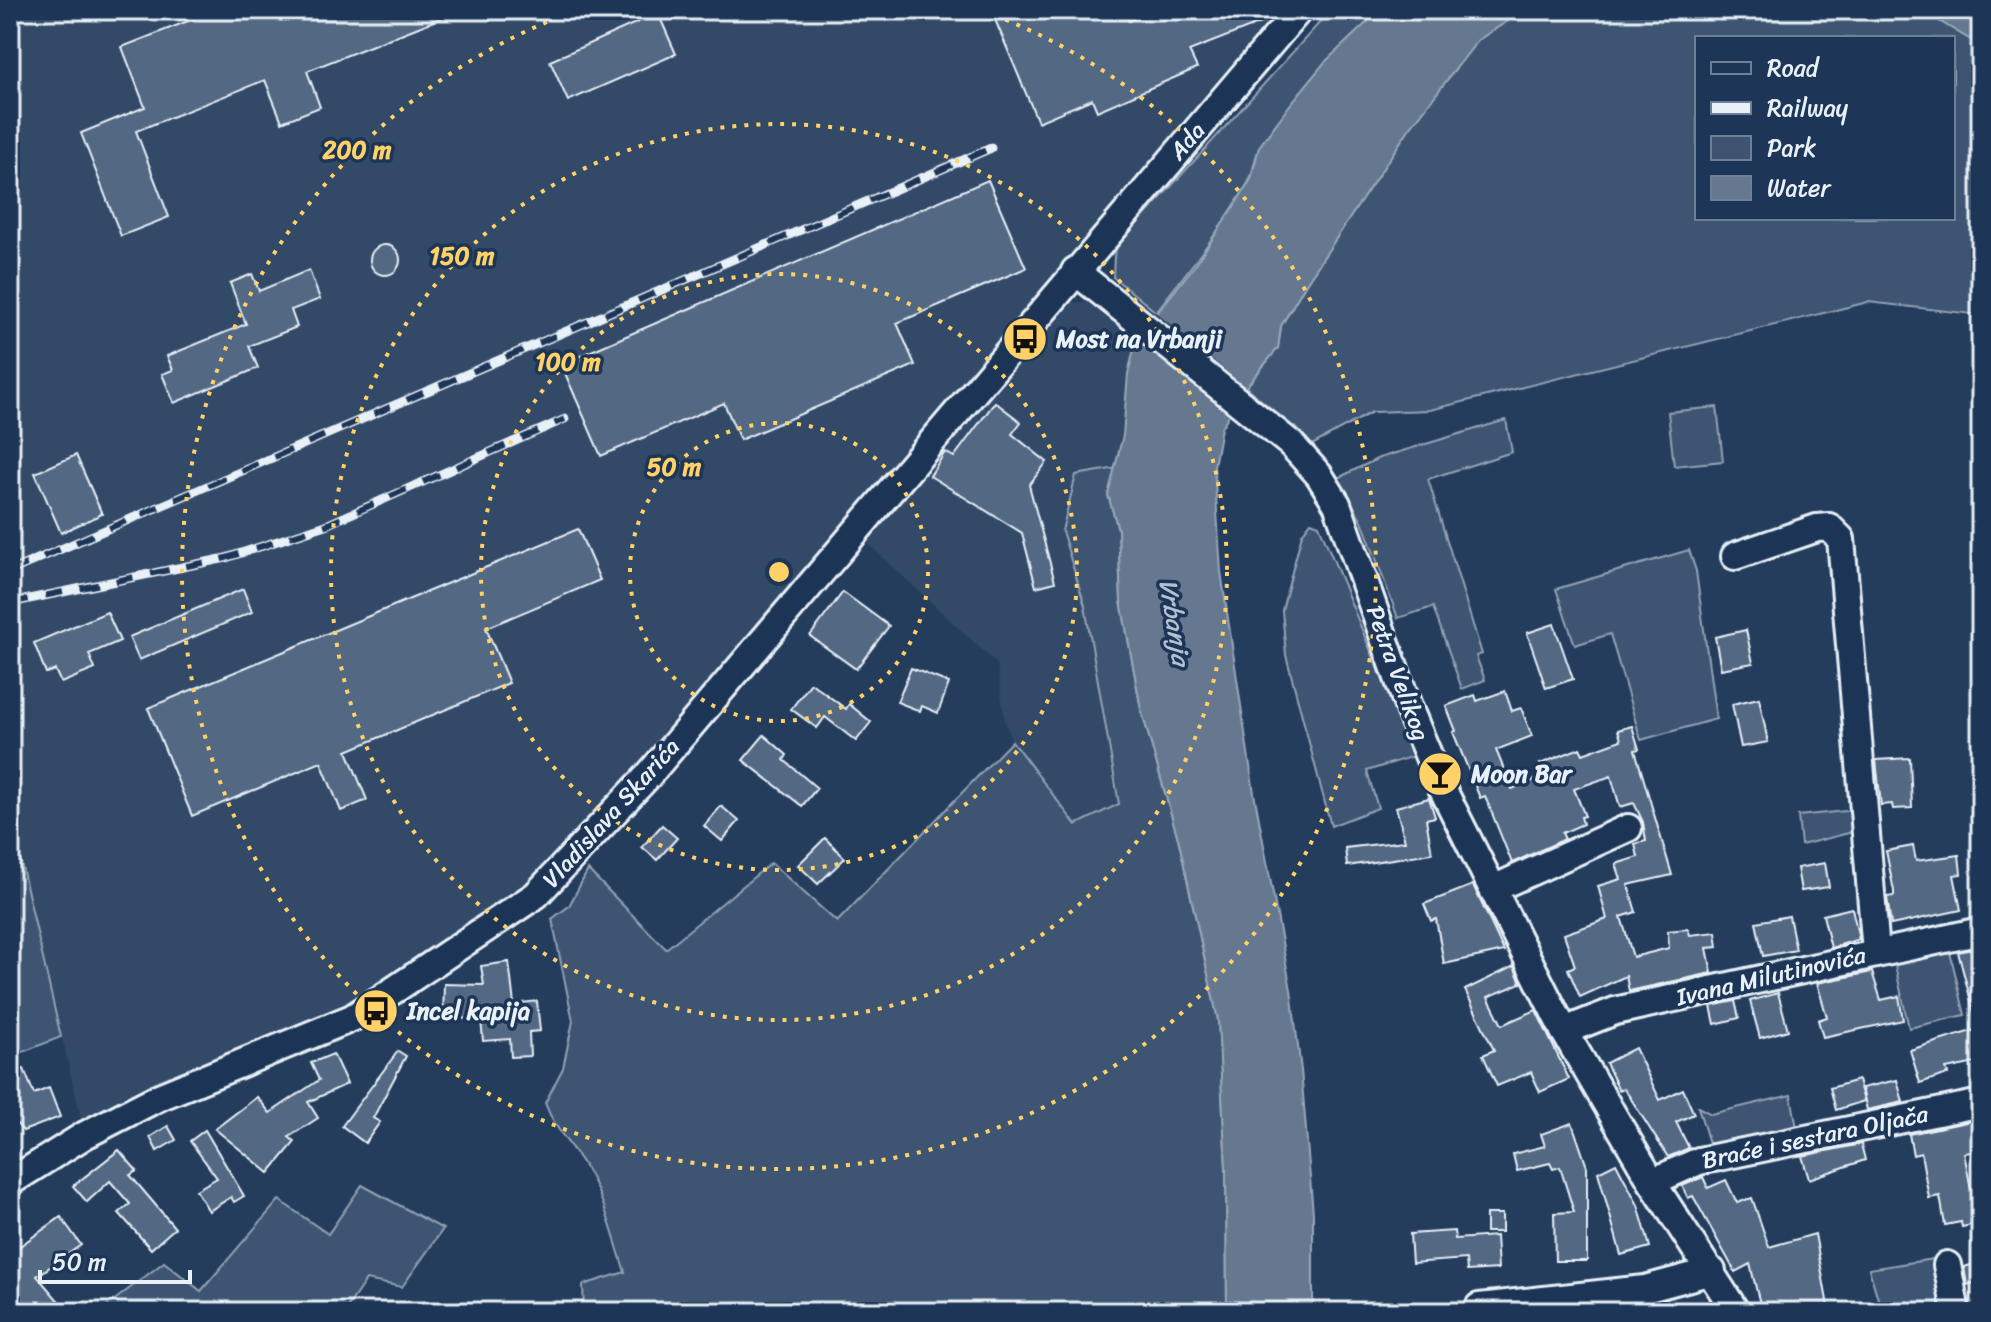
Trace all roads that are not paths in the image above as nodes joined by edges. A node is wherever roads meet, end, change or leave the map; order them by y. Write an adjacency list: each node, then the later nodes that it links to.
1 (1299, 10): 2 (street, Ada)
2 (1075, 271): 5 (street, Petra Velikog); 10 (street, Vladislava Skarića)
3 (1735, 556): 7 (street)
4 (1628, 828): 5 (street)
5 (1493, 889): 8 (street, Petra Velikog)
6 (1981, 931): 7 (street, Ivana Milutinovića)
7 (1876, 952): 8 (street, Ivana Milutinovića)
8 (1564, 1031): 11 (street, Petra Velikog)
9 (1981, 1103): 11 (street, Braće i sestara Oljača)
10 (10, 1182)
11 (1652, 1182): 13 (street, Petra Velikog)
12 (1947, 1265): 16 (street)
13 (1712, 1271): 14 (street); 15 (street, Petra Velikog)
14 (1479, 1307)
15 (1736, 1312)
16 (1956, 1312)

